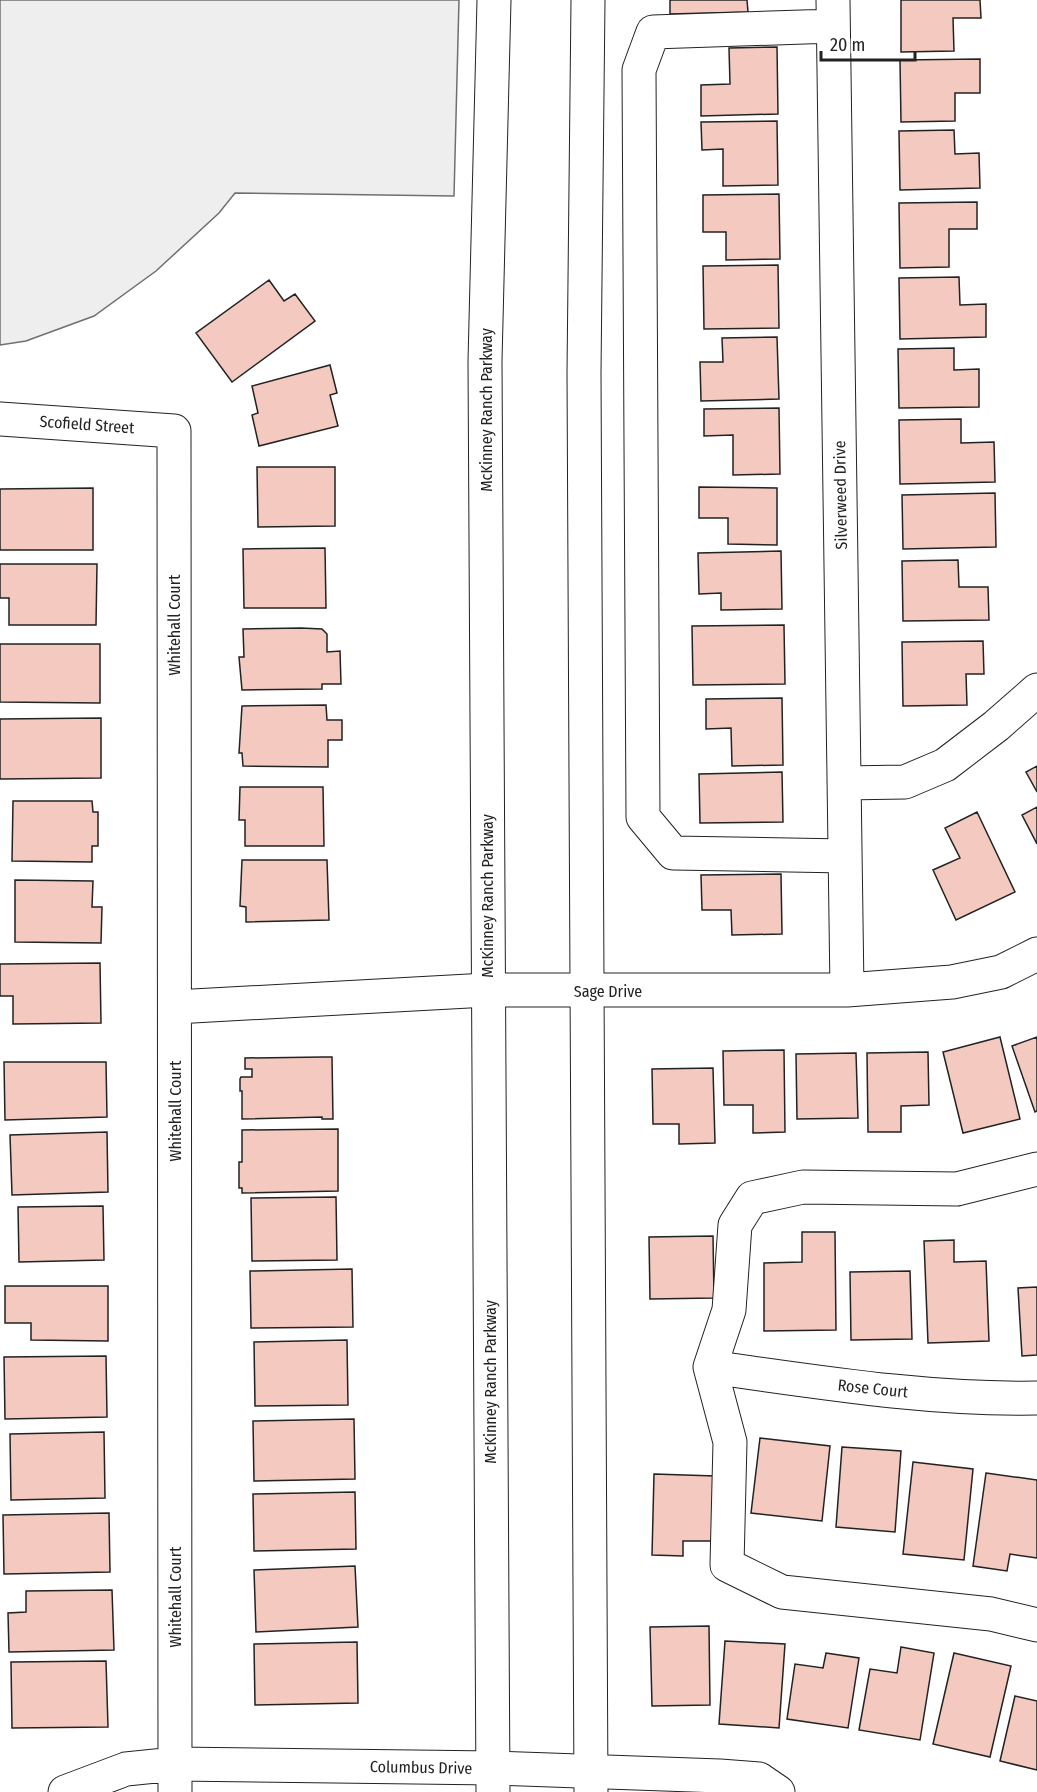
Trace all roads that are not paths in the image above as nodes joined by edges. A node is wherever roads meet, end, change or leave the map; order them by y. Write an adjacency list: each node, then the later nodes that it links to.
1 (494, 0): 10 (street, McKinney Ranch Parkway)
2 (588, 0): 12 (street)
3 (833, 13): 7 (street, Silverweed Drive); 8 (street)
4 (0, 419): 5 (street, Scofield Street)
5 (174, 431): 13 (street, Whitehall Court)
6 (1037, 690): 7 (street)
7 (844, 783): 8 (street, Silverweed Drive)
8 (845, 856): 11 (street, Silverweed Drive)
9 (1037, 954): 11 (street, Sage Drive)
10 (487, 990): 12 (street, Sage Drive); 13 (street, Sage Drive); 19 (street, McKinney Ranch Parkway)
11 (847, 990): 12 (street, Sage Drive)
12 (587, 991): 20 (street)
13 (175, 1007): 18 (street, Whitehall Court)
14 (1037, 1169): 15 (street)
15 (710, 1368): 16 (street, Rose Court); 17 (street)
16 (1037, 1398)
17 (1037, 1625)
18 (175, 1778): 19 (street, Columbus Drive); 21 (street, Columbus Drive)
19 (493, 1780): 20 (street, Columbus Drive)
20 (591, 1782): 22 (street, Columbus Drive)
21 (65, 1792)
22 (778, 1792)

